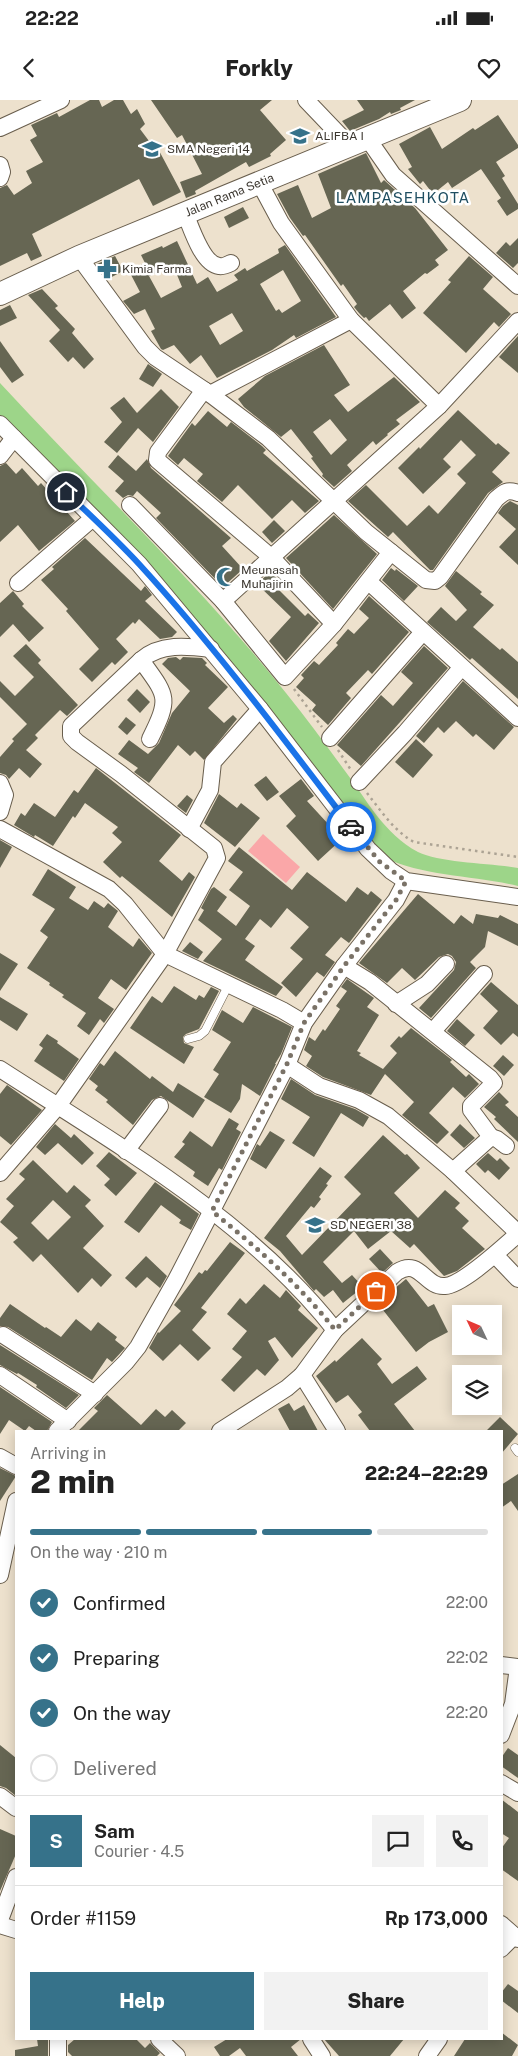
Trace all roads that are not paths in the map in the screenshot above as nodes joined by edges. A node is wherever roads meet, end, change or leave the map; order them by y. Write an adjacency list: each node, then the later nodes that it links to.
1 (60, 100): 4 (street)
2 (306, 100): 5 (street)
3 (460, 100): 5 (street, Jalan Rama Setia)
4 (0, 128)
5 (359, 142): 8 (street, Jalan Rama Setia); 12 (street)
6 (0, 165): 7 (street)
7 (0, 178)
8 (259, 182): 9 (street, Jalan Rama Setia); 14 (street)
9 (185, 213): 10 (street, Jalan Rama Setia); 11 (street)
10 (79, 257): 13 (street, Jalan Rama Setia); 16 (street)
11 (231, 263)
12 (518, 286)
13 (0, 294)
14 (351, 320): 16 (street); 17 (street)
15 (518, 321): 17 (street)
16 (207, 392): 22 (street); 26 (street)
17 (438, 406): 22 (street)
18 (0, 424): 19 (street)
19 (14, 438): 20 (street); 24 (street)
20 (0, 456)
21 (518, 493): 25 (street)
22 (334, 502): 25 (street); 26 (street)
23 (130, 505): 29 (street)
24 (93, 518): 28 (street); 32 (street)
25 (391, 552): 27 (street)
26 (271, 558): 29 (street); 30 (street)
27 (369, 582): 30 (street); 31 (street)
28 (18, 583)
29 (222, 601): 30 (street)
30 (334, 624)
31 (423, 632): 34 (street); 37 (street)
32 (211, 649): 33 (street); 35 (street)
33 (141, 660): 38 (street); 43 (street)
34 (461, 668): 36 (street); 39 (street)
35 (260, 709): 43 (street); 44 (street)
36 (518, 718)
37 (330, 738)
38 (150, 739)
39 (360, 782)
40 (0, 783): 41 (street)
41 (0, 812)
42 (0, 829): 46 (street)
43 (189, 829): 46 (street)
44 (406, 881): 45 (street); 48 (street)
45 (518, 897)
46 (165, 954): 50 (street); 57 (street)
47 (446, 964): 51 (street)
48 (344, 966): 51 (street); 52 (street)
49 (484, 974): 53 (street)
50 (230, 984): 52 (street); 54 (lane)
51 (396, 1004): 53 (street)
52 (304, 1023): 55 (street)
53 (433, 1031): 59 (street)
54 (188, 1039)
55 (287, 1064): 62 (street); 64 (street)
56 (0, 1069): 57 (street)
57 (58, 1106): 61 (street); 63 (street)
58 (160, 1106): 61 (street)
59 (491, 1136): 60 (street); 62 (street)
60 (506, 1146)
61 (126, 1151): 64 (street)
62 (453, 1172): 65 (street)
63 (0, 1173)
64 (212, 1211): 68 (street); 72 (street)
65 (518, 1233): 66 (street)
66 (495, 1255): 67 (street); 68 (street)
67 (518, 1279)
68 (335, 1330): 71 (street)
69 (3, 1336): 72 (street)
70 (0, 1375): 73 (street)
71 (302, 1375): 74 (street); 75 (street)
72 (95, 1394): 73 (street)
73 (62, 1426)
74 (222, 1430)
75 (336, 1430)
76 (0, 1457): 77 (street)
77 (15, 1465)
78 (15, 1502): 79 (street)
79 (6, 1515): 80 (street)
80 (1, 1566)
81 (503, 1665): 82 (street)
82 (518, 1667): 83 (street)
83 (503, 1730)
84 (503, 1784): 85 (street)
85 (518, 1792)
86 (0, 1796): 87 (street)
87 (15, 1807)
88 (15, 1880): 89 (street)
89 (0, 1920)
90 (0, 1925): 92 (street)
91 (503, 1926): 93 (street)
92 (15, 1930)
93 (516, 1937): 94 (street)
94 (503, 1947)
95 (58, 2040): 99 (street)
96 (160, 2040): 100 (street)
97 (312, 2040): 101 (street)
98 (438, 2040): 102 (street)
99 (58, 2056)
100 (177, 2056)
101 (322, 2056)
102 (427, 2056)

